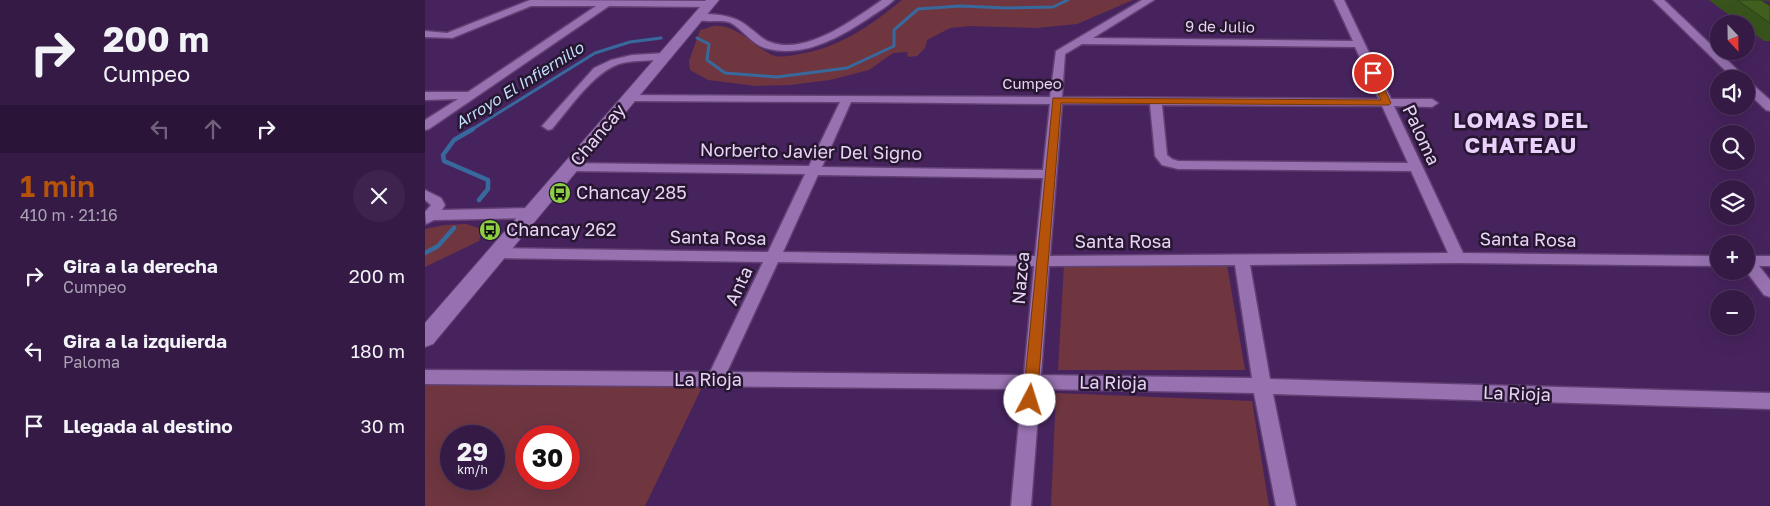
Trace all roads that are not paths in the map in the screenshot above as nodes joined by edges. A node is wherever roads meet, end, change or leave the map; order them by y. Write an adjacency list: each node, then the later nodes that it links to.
1 (889, 0): 7 (street)
2 (1149, 0): 10 (street)
3 (1339, 0): 11 (street, Paloma)
4 (1658, 0): 14 (street)
5 (531, 2): 6 (street); 9 (street)
6 (606, 4): 7 (street); 16 (street)
7 (707, 7): 13 (main road, Chancay)
8 (425, 34): 9 (street)
9 (448, 36): 12 (street)
10 (1081, 41): 11 (street, 9 de Julio); 20 (street, Nazca)
11 (1359, 44): 22 (street, Paloma)
12 (425, 45)
13 (666, 56): 18 (main road, Chancay); 26 (street)
14 (1732, 70)
15 (1755, 93): 24 (street)
16 (469, 95): 17 (street); 25 (street)
17 (425, 96)
18 (631, 97): 19 (street, Cumpeo); 27 (main road, Chancay)
19 (847, 99): 20 (street, Cumpeo); 29 (street, Anta)
20 (1056, 100): 21 (street, Cumpeo); 30 (street, Nazca)
21 (1156, 101): 22 (street, Cumpeo); 28 (street)
22 (1386, 103): 23 (street, Cumpeo); 28 (street, Paloma)
23 (1432, 103)
24 (1770, 107)
25 (425, 126)
26 (548, 126)
27 (571, 167): 29 (street, Norberto Javier Del Signo); 32 (main road, Chancay)
28 (1416, 167): 36 (street, Paloma)
29 (813, 171): 30 (street, Norberto Javier Del Signo); 35 (street, Anta)
30 (1050, 174): 37 (street, Nazca)
31 (425, 194): 33 (street)
32 (531, 213): 33 (street); 34 (main road, Chancay)
33 (428, 217)
34 (498, 253): 35 (street, Santa Rosa); 44 (main road, Chancay)
35 (773, 257): 37 (street, Santa Rosa); 46 (street, Anta)
36 (1459, 258): 38 (street, Santa Rosa); 39 (street, Santa Rosa)
37 (1042, 261): 38 (street, Santa Rosa); 47 (street, Nazca)
38 (1242, 261): 48 (street)
39 (1710, 261)
40 (1755, 261): 41 (street)
41 (1770, 261)
42 (1755, 271): 43 (street)
43 (1770, 291)
44 (425, 338)
45 (425, 377): 46 (street, La Rioja)
46 (715, 380): 47 (street, La Rioja)
47 (1032, 382): 48 (street, La Rioja); 50 (street, Nazca)
48 (1263, 386): 49 (street, La Rioja); 51 (street)
49 (1770, 401)
50 (1021, 506)
51 (1286, 506)

